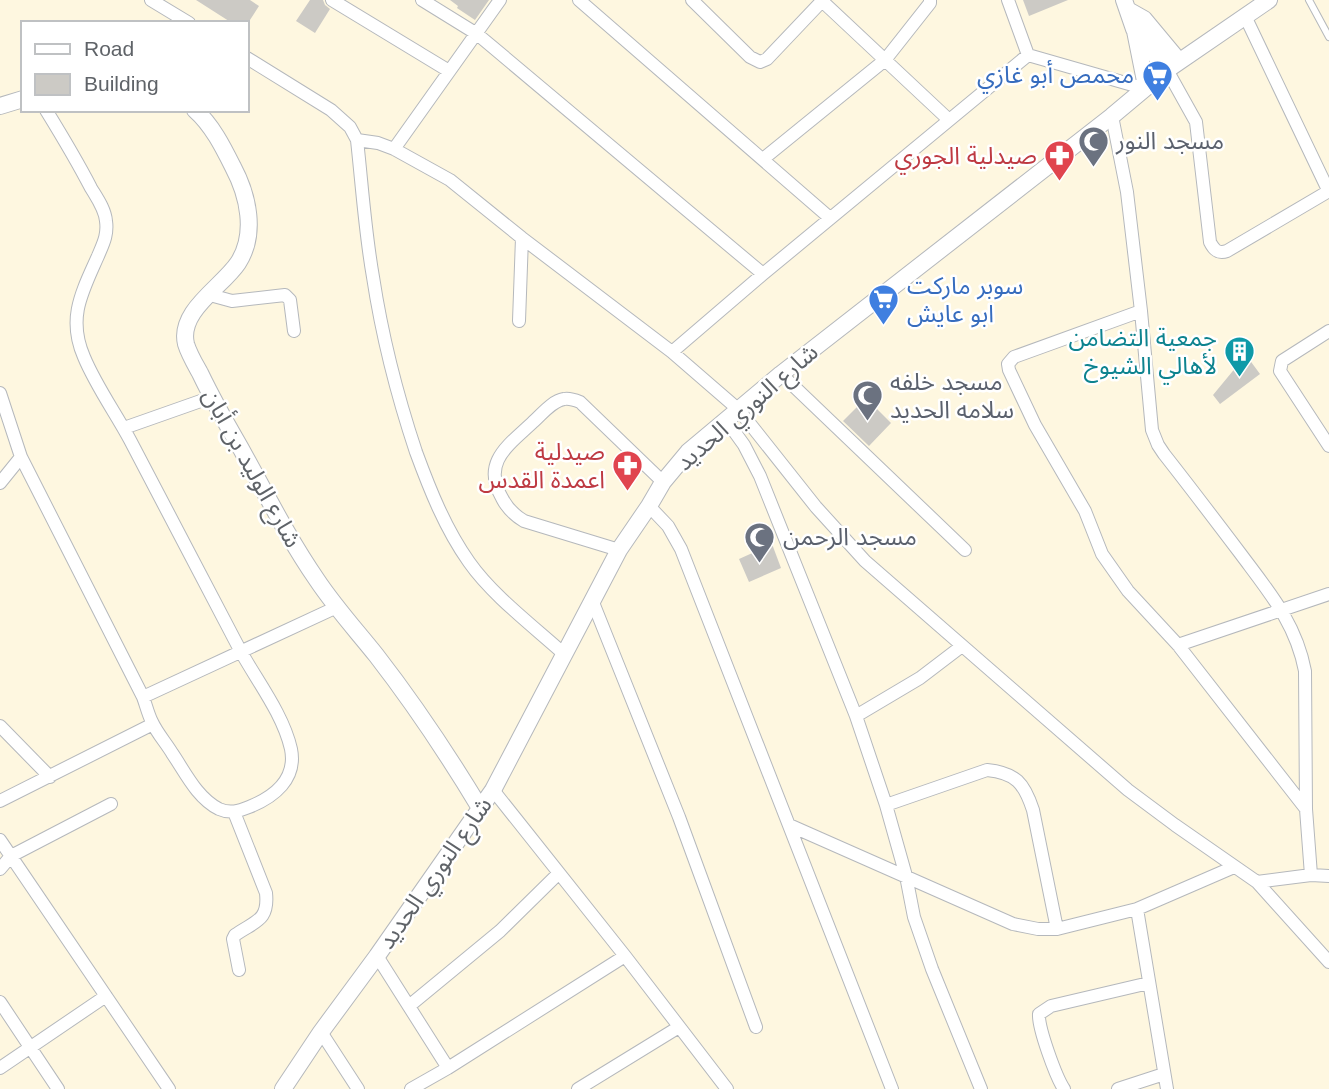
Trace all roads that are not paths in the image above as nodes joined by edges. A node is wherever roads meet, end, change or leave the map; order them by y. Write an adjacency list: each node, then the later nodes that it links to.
1 (151, 0): 14 (street)
2 (332, 0): 22 (street)
3 (422, 0): 16 (street)
4 (500, 0): 16 (street)
5 (579, 0): 32 (street)
6 (692, 0): 11 (street)
7 (930, 0): 20 (street)
8 (1008, 0): 18 (street)
9 (1269, 0): 13 (street, شارع النوري الحديد)
10 (1309, 0): 17 (lane)
11 (822, 1): 20 (street)
12 (1126, 5): 15 (street); 21 (street)
13 (1245, 16): 21 (street, شارع النوري الحديد); 33 (street)
14 (186, 21)
15 (1135, 29): 21 (street); 23 (street)
16 (477, 34): 22 (street); 36 (street)
17 (1329, 37)
18 (1028, 55): 23 (street); 29 (street)
19 (248, 59): 30 (street)
20 (885, 60): 29 (street); 32 (street)
21 (1173, 65): 23 (street, شارع النوري الحديد); 33 (street)
22 (449, 71): 31 (street)
23 (1145, 87): 28 (street, شارع النوري الحديد)
24 (21, 100): 25 (street)
25 (0, 106)
26 (47, 112): 47 (street)
27 (197, 112): 37 (street, شارع الوليد بن أبان)
28 (1112, 116): 38 (street); 43 (street, شارع النوري الحديد)
29 (948, 120): 34 (street)
30 (357, 140): 31 (street); 62 (street)
31 (394, 149): 35 (street)
32 (763, 159): 34 (street)
33 (1329, 191)
34 (830, 218): 36 (street)
35 (522, 238): 39 (street); 42 (street)
36 (763, 274): 42 (street)
37 (210, 295): 40 (street); 45 (street, شارع الوليد بن أبان)
38 (1141, 310): 58 (street); 59 (street)
39 (519, 321)
40 (295, 331)
41 (1329, 331): 48 (street)
42 (672, 352): 46 (street)
43 (781, 374): 46 (street, شارع النوري الحديد); 54 (street)
44 (0, 393): 49 (street)
45 (212, 397): 47 (street); 57 (street, شارع الوليد بن أبان)
46 (732, 415): 50 (street, شارع النوري الحديد); 60 (street); 64 (street)
47 (124, 428): 61 (street)
48 (1329, 446)
49 (21, 457): 51 (street); 63 (street)
50 (663, 482): 52 (street, شارع النوري الحديد); 53 (street)
51 (0, 483)
52 (649, 506): 53 (street, شارع النوري الحديد); 75 (street)
53 (619, 550): 56 (street, شارع النوري الحديد)
54 (965, 550)
55 (1329, 594): 58 (street)
56 (592, 600): 62 (street, شارع النوري الحديد); 96 (street)
57 (337, 607): 61 (street); 72 (street, شارع الوليد بن أبان)
58 (1282, 609): 59 (street); 73 (street)
59 (1178, 645): 73 (street)
60 (962, 646): 64 (street); 78 (street)
61 (241, 652): 63 (street); 74 (street)
62 (564, 654): 68 (street, شارع النوري الحديد)
63 (143, 697): 65 (street)
64 (856, 716): 71 (street)
65 (153, 724): 67 (street); 74 (street)
66 (0, 726): 67 (street)
67 (50, 777): 69 (street)
68 (493, 790): 72 (street, شارع النوري الحديد); 80 (street)
69 (0, 801)
70 (111, 804): 77 (street)
71 (886, 805): 82 (street); 86 (street)
72 (481, 808): 87 (street, شارع النوري الحديد)
73 (1306, 809): 81 (street)
74 (234, 812): 90 (street)
75 (789, 825): 82 (street); 109 (street)
76 (0, 840): 77 (street)
77 (11, 856): 79 (street); 92 (street)
78 (1234, 867): 84 (street); 85 (street)
79 (0, 869)
80 (559, 873): 88 (street); 94 (street)
81 (1311, 875): 83 (street); 84 (street)
82 (906, 876): 86 (street); 110 (street)
83 (1329, 877)
84 (1256, 882): 89 (street)
85 (1137, 909): 86 (street); 91 (street)
86 (1057, 929)
87 (377, 956): 94 (street); 97 (street, شارع النوري الحديد)
88 (625, 956): 95 (street); 100 (street)
89 (1329, 962)
90 (239, 970)
91 (1149, 983): 101 (street); 111 (street)
92 (107, 996): 98 (street); 103 (street)
93 (0, 1002): 98 (street)
94 (409, 1006): 100 (street)
95 (679, 1027): 107 (street); 108 (street)
96 (756, 1027)
97 (321, 1032): 104 (street, شارع النوري الحديد); 105 (street)
98 (31, 1048): 99 (street); 102 (street)
99 (0, 1068)
100 (448, 1068): 106 (street)
101 (1164, 1074): 112 (street); 113 (street)
102 (58, 1089)
103 (169, 1089)
104 (283, 1089)
105 (358, 1089)
106 (411, 1089)
107 (578, 1089)
108 (727, 1089)
109 (892, 1089)
110 (981, 1089)
111 (1064, 1089)
112 (1118, 1089)
113 (1167, 1089)

